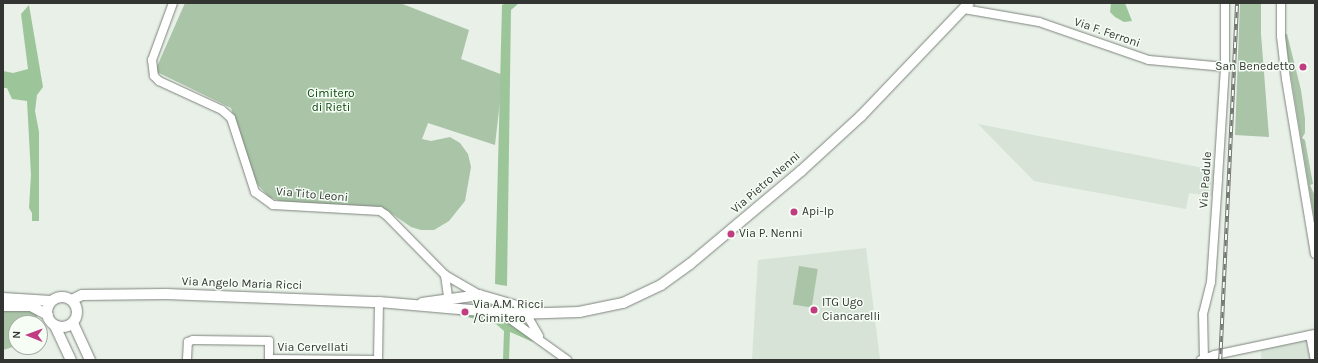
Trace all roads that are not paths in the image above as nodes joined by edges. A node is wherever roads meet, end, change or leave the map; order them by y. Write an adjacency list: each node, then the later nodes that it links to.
1 (173, 3): 8 (street, Via Tito Leoni)
2 (1225, 3): 6 (street, Via Padule)
3 (1282, 3): 7 (street)
4 (966, 6): 5 (street, Via F. Ferroni); 21 (main road, Via Pietro Nenni)
5 (981, 7): 6 (street, Via F. Ferroni)
6 (1225, 67): 30 (street, Via Padule)
7 (1315, 254)
8 (444, 275): 9 (street, Via Tito Leoni); 11 (street)
9 (479, 295): 11 (main road, Via Angelo Maria Ricci); 12 (main road, Via Angelo Maria Ricci); 19 (street)
10 (3, 298): 14 (main road)
11 (447, 298): 16 (main road, Via Angelo Maria Ricci); 18 (street)
12 (493, 298): 20 (main road, Via Angelo Maria Ricci); 22 (street)
13 (72, 300): 14 (main road); 15 (main road, Via Angelo Maria Ricci); 24 (main road)
14 (52, 302): 23 (main road)
15 (379, 302): 16 (main road, Via Angelo Maria Ricci); 33 (street)
16 (412, 304): 18 (main road, Via Angelo Maria Ricci)
17 (3, 306): 23 (main road)
18 (450, 309): 19 (main road, Via Angelo Maria Ricci)
19 (477, 311): 22 (main road, Via Angelo Maria Ricci)
20 (524, 311): 21 (main road, Via Angelo Maria Ricci); 22 (main road, Via Angelo Maria Ricci); 26 (street, Via Angelo Maria Ricci)
21 (541, 312): 26 (street)
22 (496, 313): 28 (street, Via Angelo Maria Ricci)
23 (48, 315): 25 (main road)
24 (73, 323): 25 (main road); 32 (main road)
25 (55, 326): 31 (main road)
26 (535, 330): 28 (street, Via Angelo Maria Ricci)
27 (1313, 334): 30 (street); 35 (street)
28 (540, 339): 34 (street, Via Angelo Maria Ricci)
29 (187, 359): 33 (street, Via Cervellati)
30 (1203, 359)
31 (71, 360)
32 (90, 360)
33 (378, 360)
34 (567, 360)
35 (1315, 360)

